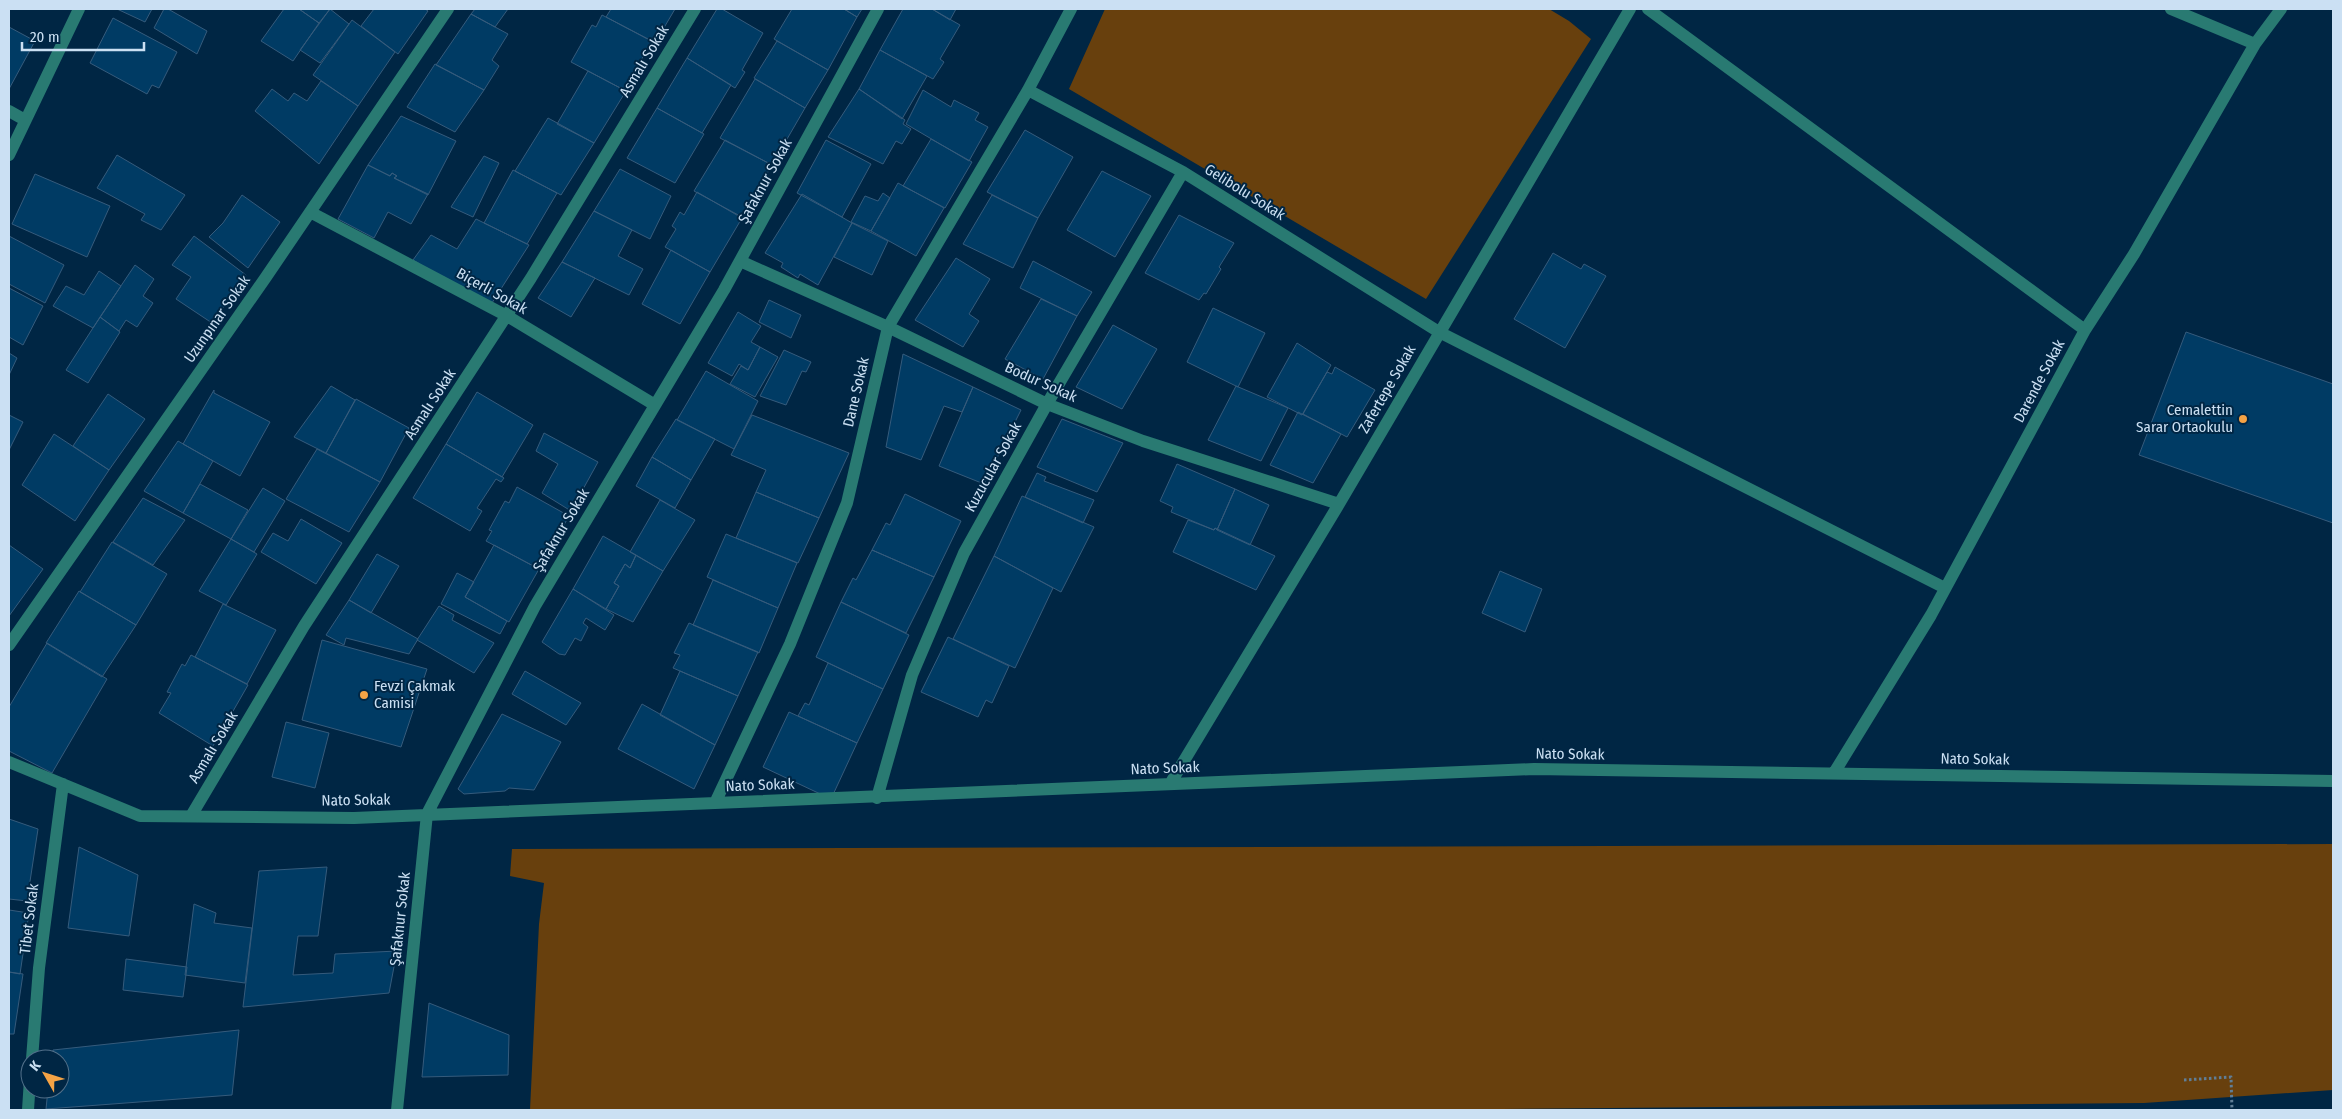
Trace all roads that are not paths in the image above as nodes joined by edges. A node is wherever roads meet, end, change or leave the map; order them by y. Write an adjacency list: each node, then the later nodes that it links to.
1 (79, 9): 13 (street)
2 (448, 9): 16 (street, Uzunpınar Sokak)
3 (694, 9): 18 (street, Asmalı Sokak)
4 (878, 9): 17 (street, Şafaknur Sokak)
5 (1071, 9): 11 (street, Dane Sokak)
6 (1630, 9): 21 (street, Zafertepe Sokak)
7 (1648, 9): 20 (street)
8 (2171, 9): 10 (street)
9 (2280, 9): 10 (street, Darende Sokak)
10 (2255, 44): 20 (street, Darende Sokak)
11 (1028, 90): 15 (street, Gelibolu Sokak); 19 (street, Dane Sokak)
12 (9, 111): 13 (street)
13 (25, 120): 14 (street)
14 (9, 155)
15 (1183, 172): 21 (street, Gelibolu Sokak); 22 (street, Kuzucular Sokak)
16 (310, 212): 18 (street, Biçerli Sokak); 26 (street, Uzunpınar Sokak)
17 (740, 262): 19 (street, Bodur Sokak); 23 (street, Şafaknur Sokak)
18 (507, 316): 23 (street, Biçerli Sokak); 35 (street, Asmalı Sokak)
19 (888, 327): 22 (street, Bodur Sokak); 33 (street, Dane Sokak)
20 (2085, 330): 25 (street, Darende Sokak)
21 (1439, 332): 24 (street, Zafertepe Sokak); 25 (street, Gelibolu Sokak)
22 (1047, 404): 24 (street, Bodur Sokak); 32 (street, Kuzucular Sokak)
23 (655, 405): 34 (street, Şafaknur Sokak)
24 (1339, 504): 31 (street, Zafertepe Sokak)
25 (1946, 588): 28 (street, Darende Sokak)
26 (9, 644)
27 (9, 762): 30 (street, Nato Sokak)
28 (1834, 773): 29 (street, Nato Sokak); 31 (street, Nato Sokak)
29 (2333, 781)
30 (63, 784): 35 (street, Nato Sokak); 36 (street, Tibet Sokak)
31 (1170, 784): 32 (street, Nato Sokak)
32 (877, 798): 33 (street, Nato Sokak)
33 (715, 802): 34 (street, Nato Sokak)
34 (427, 814): 35 (street, Nato Sokak); 37 (street, Şafaknur Sokak)
35 (191, 816)
36 (33, 1049)
37 (397, 1110)

